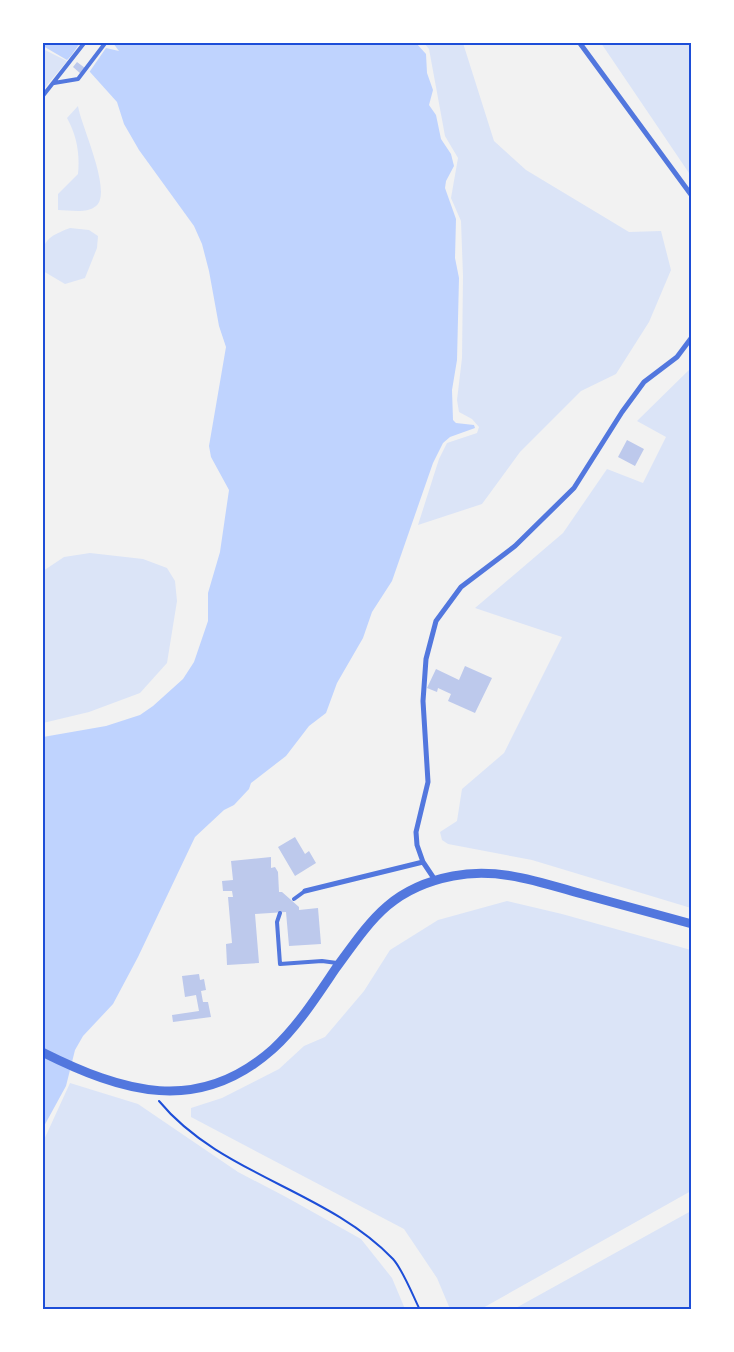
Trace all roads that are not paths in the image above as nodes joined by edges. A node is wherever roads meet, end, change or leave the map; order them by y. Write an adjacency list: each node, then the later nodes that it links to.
1 (85, 42): 4 (lane)
2 (106, 42): 4 (lane)
3 (579, 42): 6 (street)
4 (54, 83): 5 (lane)
5 (42, 97)
6 (692, 196)
7 (692, 336): 8 (street)
8 (423, 862): 9 (street); 10 (street)
9 (435, 880): 13 (street); 14 (street)
10 (305, 891): 11 (lane)
11 (294, 899)
12 (280, 913): 14 (lane)
13 (692, 924)
14 (340, 964): 15 (street)
15 (42, 1052)

